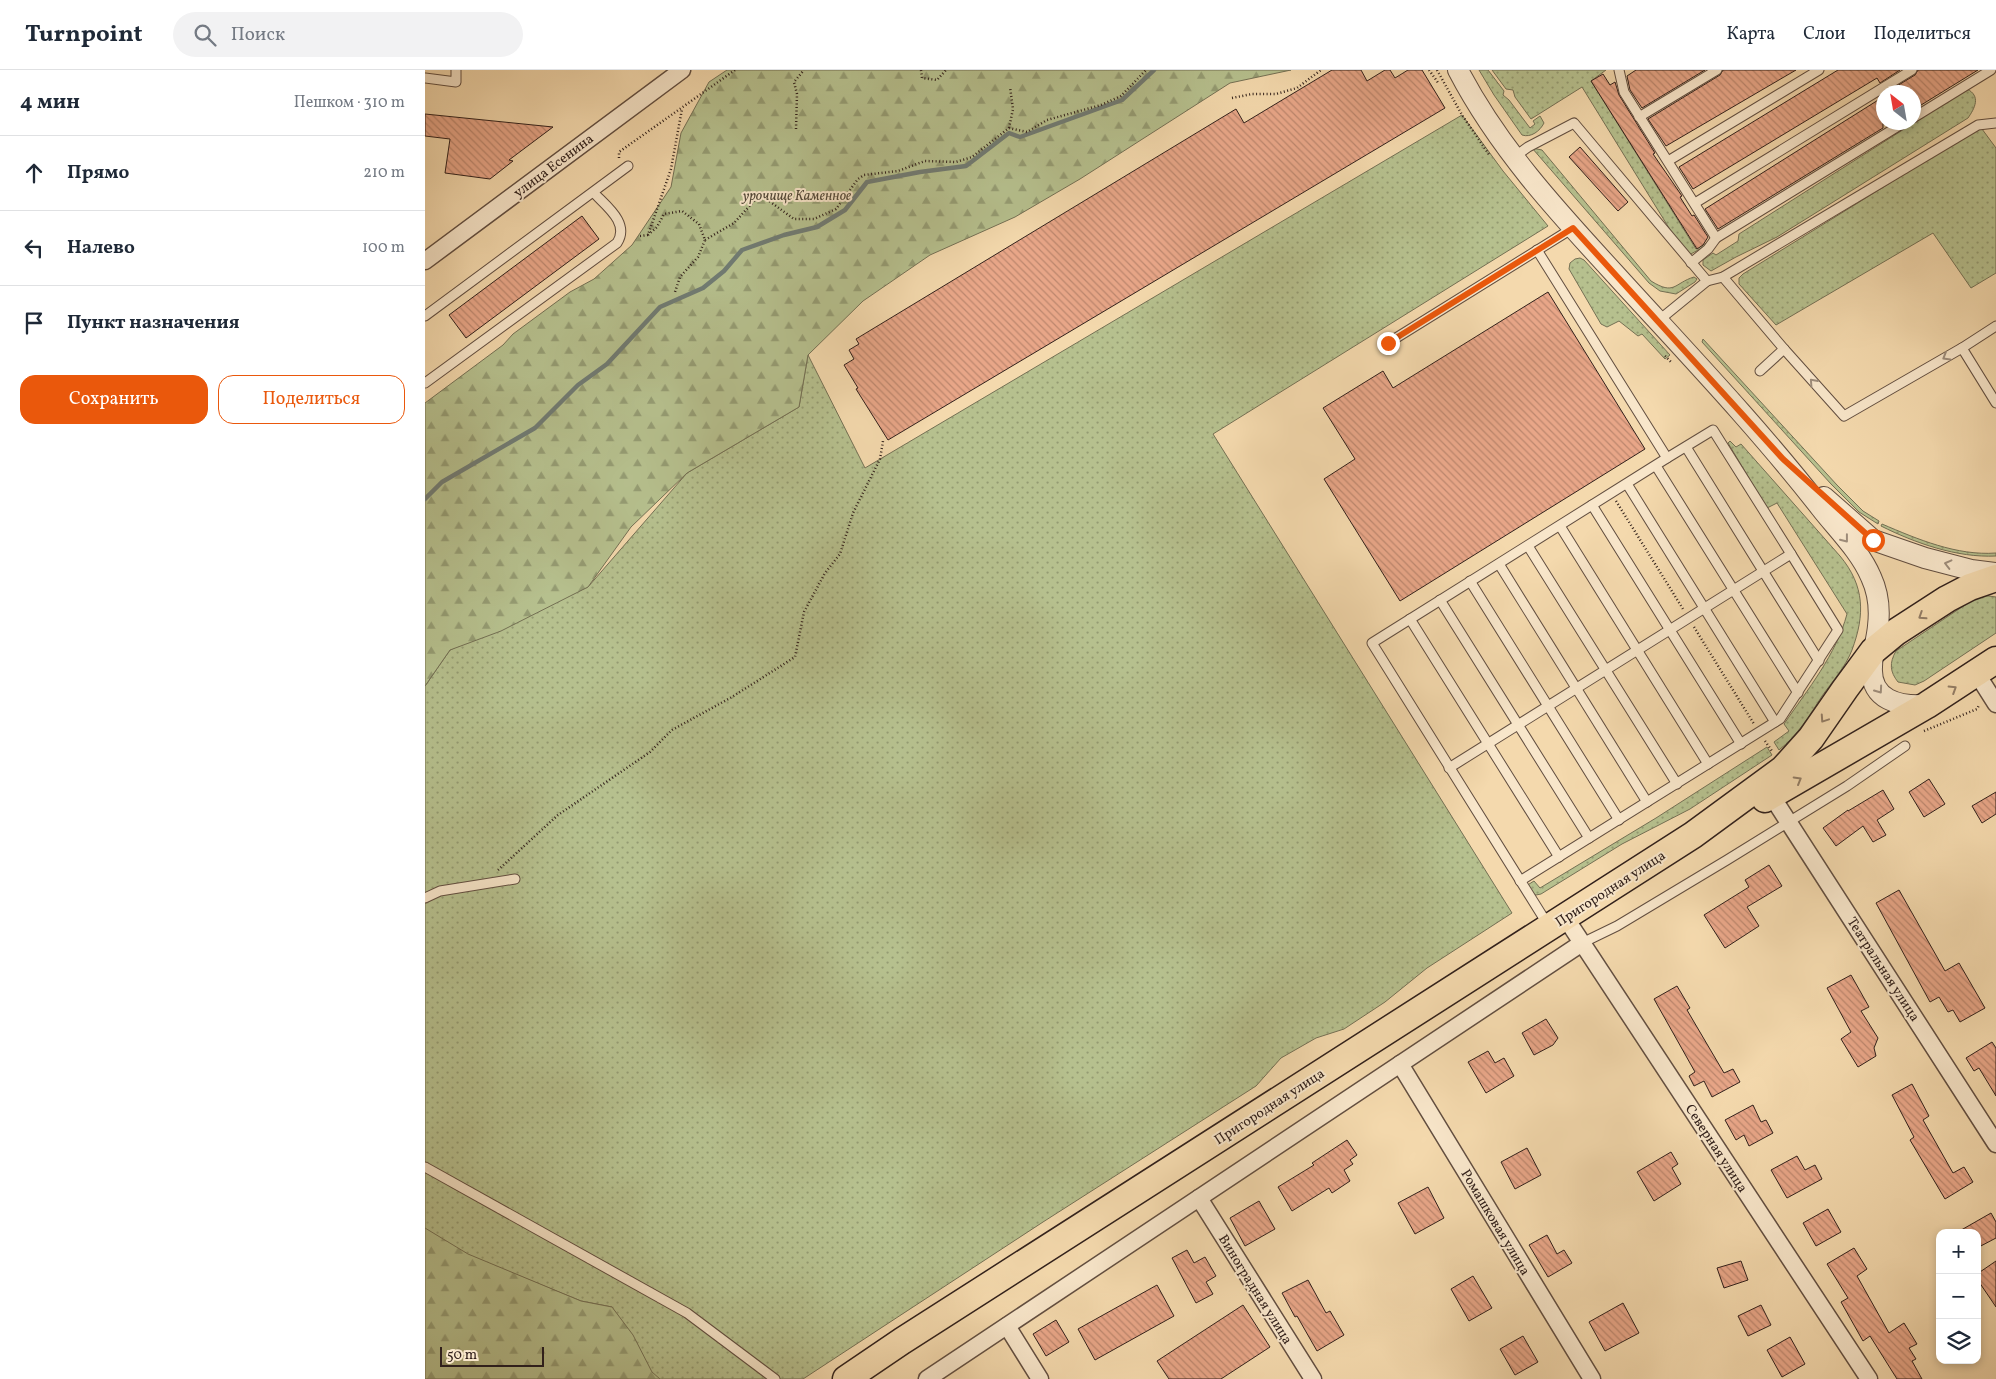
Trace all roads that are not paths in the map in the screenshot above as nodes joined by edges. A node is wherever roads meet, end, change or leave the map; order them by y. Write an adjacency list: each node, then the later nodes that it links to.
1 (456, 70): 9 (lane)
2 (682, 70): 22 (street, улица Есенина)
3 (1458, 70): 14 (street)
4 (1717, 70): 11 (lane)
5 (1819, 70): 15 (lane)
6 (1912, 70): 18 (lane)
7 (1991, 70): 10 (lane)
8 (1622, 71): 11 (lane)
9 (425, 78)
10 (1921, 113)
11 (1639, 116): 15 (lane)
12 (1996, 124): 24 (lane)
13 (1892, 130): 20 (lane)
14 (1513, 158): 19 (street); 23 (lane)
15 (1667, 161): 18 (lane)
16 (627, 167): 17 (lane)
17 (594, 193): 26 (lane); 33 (lane)
18 (1695, 203): 20 (lane)
19 (1573, 228): 21 (lane); 27 (street)
20 (1716, 238): 23 (lane)
21 (1537, 250): 29 (lane); 36 (lane)
22 (425, 261)
23 (1691, 263): 25 (lane)
24 (1723, 277): 25 (lane); 31 (lane)
25 (1707, 281): 27 (lane)
26 (425, 316)
27 (1658, 321): 37 (street)
28 (1996, 326): 30 (lane)
29 (1388, 343)
30 (1962, 348): 31 (lane, one-way to 31); 34 (lane)
31 (1784, 349): 32 (lane)
32 (1760, 371)
33 (425, 382)
34 (1996, 403)
35 (1686, 447): 36 (lane); 43 (lane); 45 (lane)
36 (1667, 458): 38 (lane)
37 (1783, 459): 46 (street, one-way to 37); 55 (street, one-way to 55)
38 (1656, 466): 39 (lane); 49 (lane)
39 (1627, 484): 40 (lane); 51 (lane)
40 (1592, 505): 41 (lane); 53 (lane)
41 (1560, 526): 42 (lane); 54 (lane)
42 (1528, 546): 44 (lane); 57 (lane)
43 (1791, 554): 45 (lane); 56 (lane)
44 (1499, 564): 48 (lane); 59 (lane)
45 (1764, 572): 49 (lane); 56 (lane)
46 (1996, 573)
47 (1996, 578): 55 (main road, Пригородная улица, one-way to 55)
48 (1470, 582): 50 (lane); 62 (lane)
49 (1734, 590): 51 (lane); 60 (lane)
50 (1440, 600): 52 (lane); 64 (lane)
51 (1704, 608): 53 (lane); 63 (lane)
52 (1411, 619): 65 (lane); 69 (lane)
53 (1670, 630): 54 (lane); 66 (lane)
54 (1637, 650): 57 (lane); 68 (lane)
55 (1873, 652): 61 (street, one-way to 61); 75 (main road, Пригородная улица, one-way to 75)
56 (1819, 660): 60 (lane)
57 (1606, 670): 59 (lane); 70 (lane)
58 (1989, 683): 61 (main road, Пригородная улица, one-way to 58)
59 (1577, 688): 62 (lane); 72 (lane)
60 (1798, 693): 63 (lane)
61 (1927, 705): 71 (main road, Пригородная улица, one-way to 61)
62 (1548, 706): 64 (lane); 73 (lane)
63 (1775, 722): 66 (lane)
64 (1518, 725): 65 (lane); 76 (lane)
65 (1488, 743): 69 (lane); 77 (lane)
66 (1741, 744): 68 (lane)
67 (1905, 746): 74 (lane)
68 (1708, 764): 70 (lane)
69 (1449, 768): 79 (lane)
70 (1677, 784): 72 (lane)
71 (1771, 795): 74 (street, Театральная улица); 75 (main road, Пригородная улица)
72 (1647, 802): 73 (lane)
73 (1619, 820): 76 (lane)
74 (1788, 821): 82 (lane); 84 (street, Театральная улица)
75 (1693, 835): 81 (main road, Пригородная улица)
76 (1589, 838): 77 (lane)
77 (1559, 857): 79 (lane)
78 (515, 880): 80 (lane)
79 (1520, 881): 81 (lane)
80 (425, 898)
81 (1557, 922): 82 (street, Северная улица); 89 (main road, Пригородная улица)
82 (1581, 943): 83 (street); 94 (street, Северная улица)
83 (1400, 1064): 86 (street); 93 (street, Ромашковая улица)
84 (1996, 1144)
85 (425, 1167): 88 (lane)
86 (1199, 1198): 87 (street); 92 (street, Виноградная улица)
87 (1007, 1326): 90 (street); 91 (street)
88 (775, 1379)
89 (846, 1379)
90 (927, 1379)
91 (1040, 1379)
92 (1313, 1379)
93 (1592, 1379)
94 (1869, 1379)

